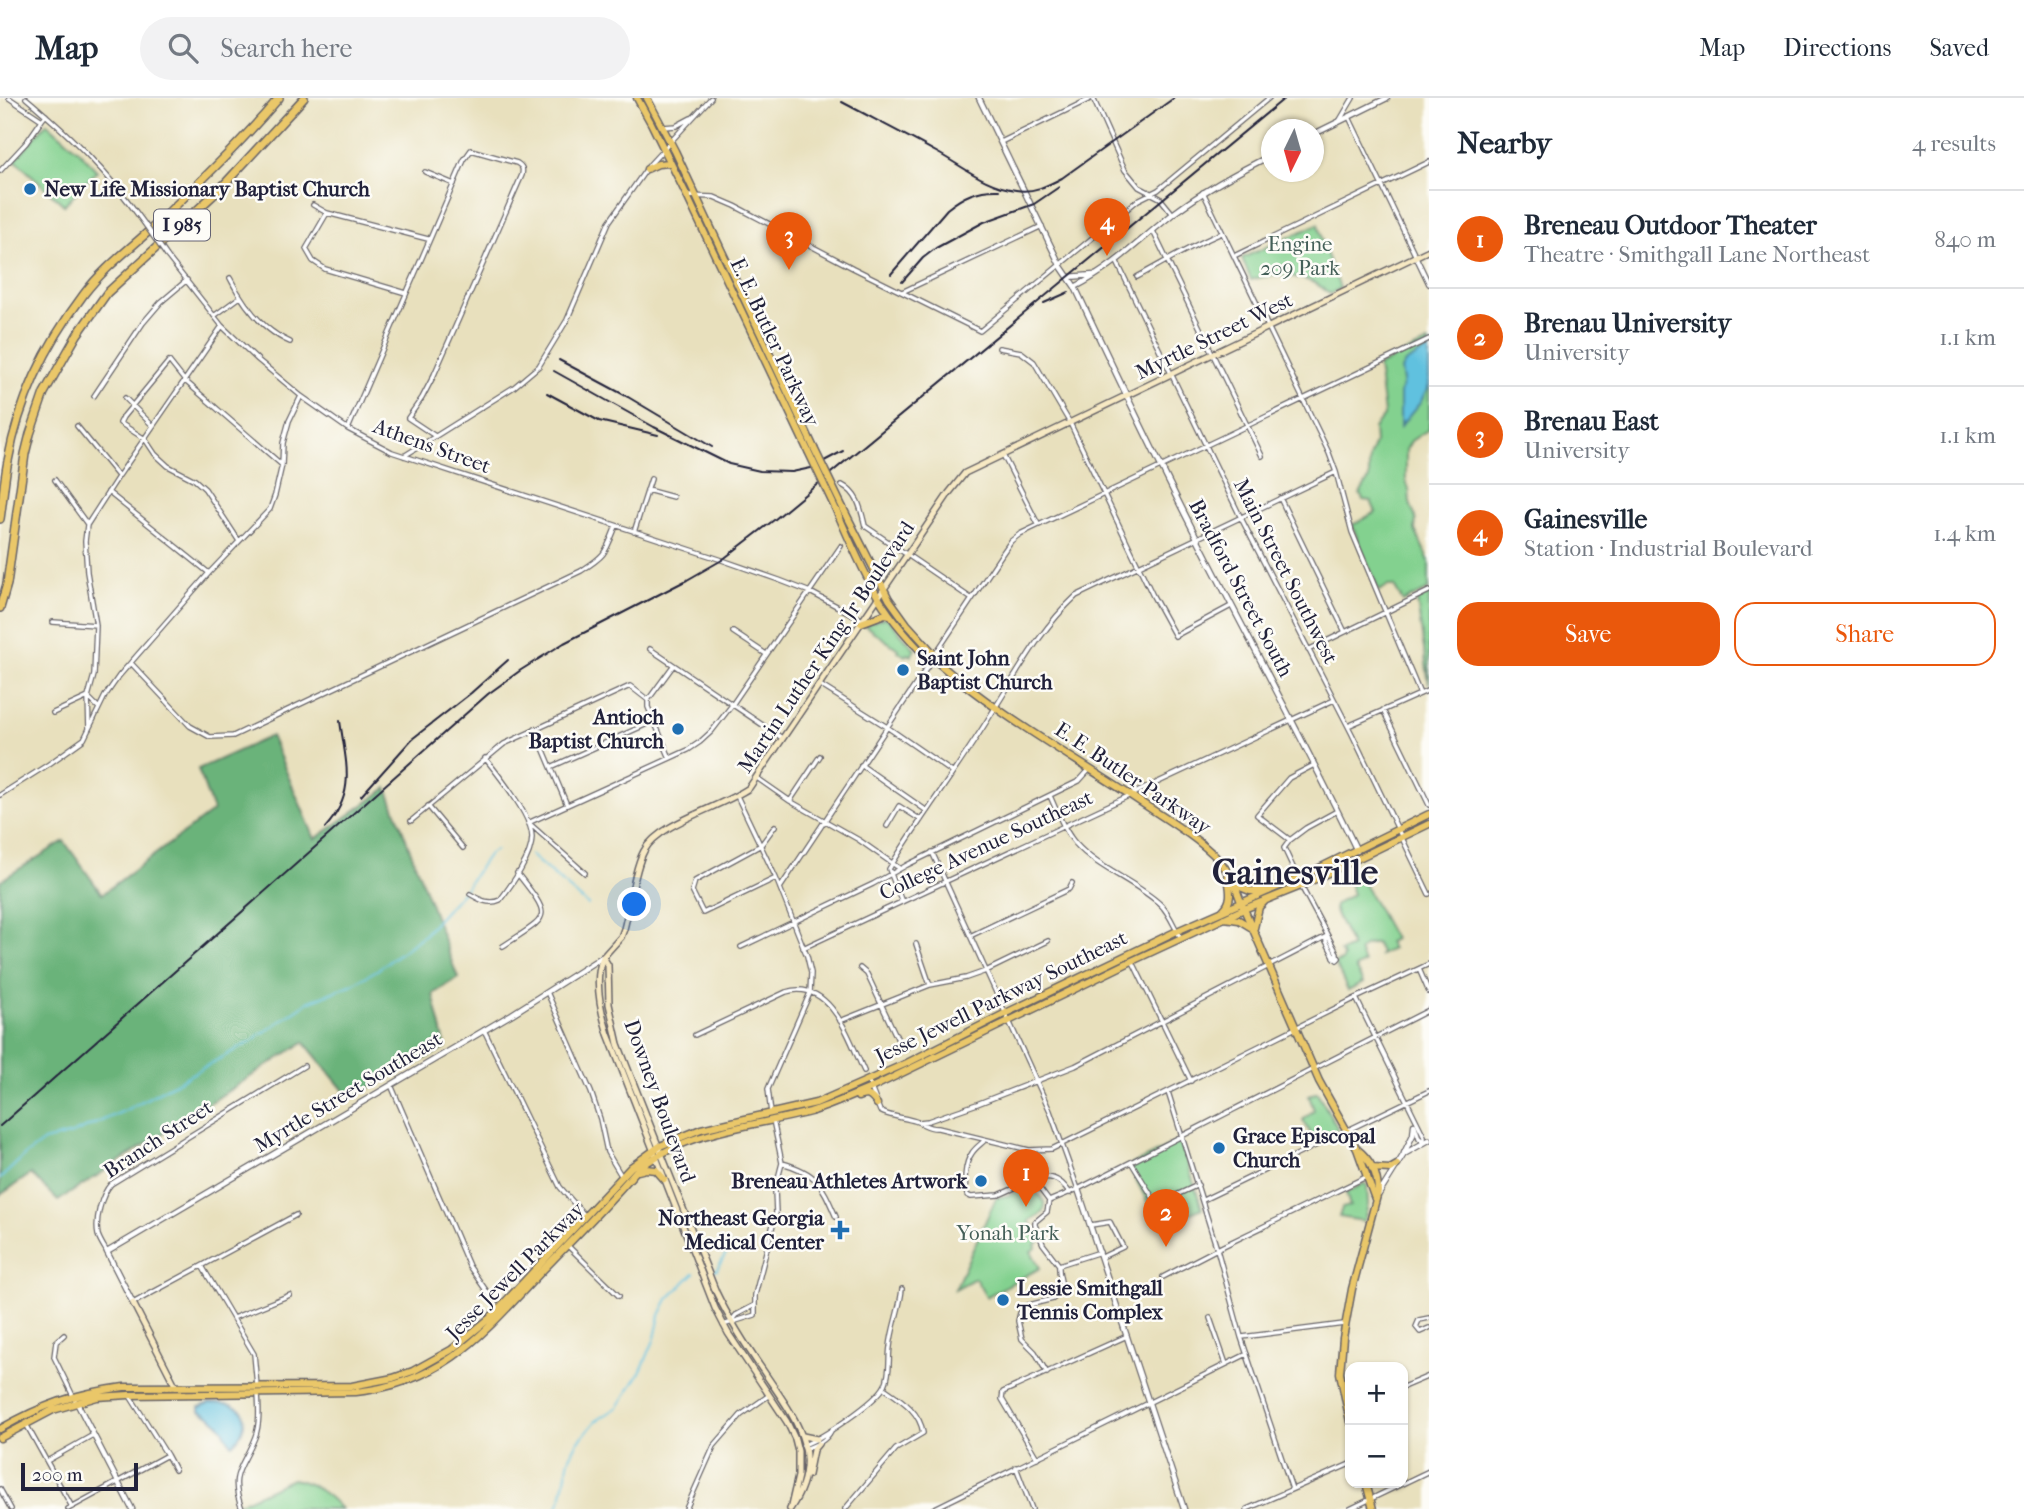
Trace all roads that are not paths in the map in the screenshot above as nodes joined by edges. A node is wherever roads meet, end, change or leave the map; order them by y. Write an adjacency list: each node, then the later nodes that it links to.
1 (9, 98): 16 (street)
2 (26, 98): 13 (street, Athens Street)
3 (279, 98): 97 (highway, I 985)
4 (304, 98): 114 (highway, I 985)
5 (637, 98): 22 (main road, E. E. Butler Parkway)
6 (647, 98): 18 (main road, E. E. Butler Parkway)
7 (711, 98): 14 (street)
8 (979, 98): 21 (street, Bradford Street South)
9 (1092, 98): 21 (street); 32 (street)
10 (1269, 98): 32 (street)
11 (1353, 98): 17 (street)
12 (1387, 98): 15 (street)
13 (46, 115): 16 (street); 51 (street, Athens Street, bridge)
14 (693, 117): 18 (street); 20 (street)
15 (1349, 117): 17 (street); 30 (street)
16 (42, 120): 27 (street)
17 (1339, 122): 19 (street)
18 (663, 127): 20 (main road, E. E. Butler Parkway)
19 (1324, 129)
20 (671, 142): 22 (street); 33 (main road, E. E. Butler Parkway)
21 (1001, 142): 37 (street, Bradford Street South)
22 (664, 149): 25 (main road, E. E. Butler Parkway); 26 (street)
23 (1261, 160): 31 (street)
24 (1429, 162): 30 (street)
25 (670, 163): 26 (main road); 33 (main road, E. E. Butler Parkway)
26 (647, 169): 77 (street)
27 (0, 170)
28 (425, 172): 29 (street)
29 (454, 184): 40 (street); 77 (street)
30 (1381, 186): 42 (street); 43 (street)
31 (1203, 192): 36 (street); 39 (street)
32 (1151, 193): 36 (street); 46 (street)
33 (691, 195): 55 (street); 95 (main road, E. E. Butler Parkway, bridge)
34 (313, 205): 35 (street)
35 (327, 213): 40 (street); 54 (street)
36 (1173, 214): 38 (street)
37 (1042, 226): 46 (street, Bradford Street South); 55 (street)
38 (1153, 231): 44 (street); 45 (street)
39 (1222, 233): 42 (street); 44 (street)
40 (428, 239): 54 (street)
41 (1429, 250): 43 (main road, Myrtle Street West)
42 (1234, 256): 59 (street)
43 (1417, 256): 52 (street); 59 (main road, Myrtle Street West)
44 (1168, 261): 49 (street); 63 (street)
45 (1117, 262): 47 (street); 64 (street, Main Street Southwest)
46 (1060, 265): 48 (street, Bradford Street South); 55 (street)
47 (1098, 275): 48 (street); 53 (street)
48 (1068, 277): 53 (street, Bradford Street South)
49 (1137, 277)
50 (230, 278): 56 (street)
51 (187, 280): 57 (street, Athens Street); 66 (street)
52 (1429, 284)
53 (1075, 287): 68 (street, Bradford Street South)
54 (406, 293): 76 (street)
55 (901, 293)
56 (240, 298): 57 (street); 61 (street)
57 (214, 316): 58 (street, Athens Street)
58 (222, 326): 65 (street); 67 (street, Athens Street)
59 (1268, 327): 63 (main road, Myrtle Street West); 70 (street)
60 (1429, 339): 70 (street)
61 (290, 342)
62 (999, 348): 72 (street)
63 (1214, 354): 64 (main road, Myrtle Street West); 75 (street)
64 (1172, 374): 68 (main road, Myrtle Street West); 79 (street, Main Street Southwest)
65 (184, 380): 71 (street); 74 (street); 83 (street)
66 (94, 396)
67 (301, 396): 76 (street, Athens Street); 83 (street)
68 (1127, 396): 72 (main road, Martin Luther King Jr Boulevard); 84 (street, Bradford Street South)
69 (125, 398): 71 (street)
70 (1303, 400): 75 (street); 85 (street)
71 (132, 405): 74 (street); 78 (street)
72 (1070, 423): 80 (main road, Martin Luther King Jr Boulevard); 92 (street)
73 (77, 426): 86 (street)
74 (153, 426): 78 (street)
75 (1247, 426): 79 (street); 82 (street)
76 (348, 429): 81 (street, Athens Street)
77 (435, 436): 81 (street)
78 (145, 439): 86 (street); 103 (street)
79 (1206, 446): 84 (street); 96 (street, Main Street Southwest)
80 (1003, 455): 98 (street); 105 (main road, Martin Luther King Jr Boulevard)
81 (404, 456): 100 (street, Athens Street)
82 (1262, 456)
83 (282, 465): 103 (street)
84 (1161, 467): 92 (street); 102 (street, Bradford Street South)
85 (1336, 472): 94 (street); 115 (street)
86 (118, 477): 91 (street)
87 (651, 479): 90 (street)
88 (55, 480): 99 (street)
89 (842, 485): 105 (street)
90 (648, 490): 93 (street); 101 (street)
91 (108, 492): 99 (street); 107 (street)
92 (1104, 494): 98 (street); 106 (street)
93 (673, 497)
94 (1280, 498): 96 (street); 121 (street)
95 (840, 510): 108 (main road, E. E. Butler Parkway); 111 (main road, E. E. Butler Parkway)
96 (1241, 518): 102 (street); 123 (street, Main Street Southwest)
97 (0, 519)
98 (1038, 524): 112 (street)
99 (87, 525): 119 (street)
100 (616, 526): 101 (street, Athens Street); 126 (street)
101 (634, 532): 110 (street, Athens Street)
102 (1197, 538): 106 (street); 113 (street, Bradford Street South)
103 (239, 541): 107 (street)
104 (841, 546): 110 (street)
105 (907, 555): 108 (main road, Martin Luther King Jr Boulevard); 112 (street)
106 (1139, 566): 113 (street); 136 (street)
107 (209, 573): 126 (street)
108 (884, 590): 111 (main road, Martin Luther King Jr Boulevard); 125 (main road, E. E. Butler Parkway)
109 (1429, 591): 115 (street)
110 (810, 592): 117 (street, Athens Street); 124 (street)
111 (879, 599): 116 (main road, E. E. Butler Parkway); 117 (main road, Martin Luther King Jr Boulevard)
112 (972, 599): 125 (street)
113 (1231, 606): 140 (street, Bradford Street South)
114 (0, 608)
115 (1386, 613): 121 (street); 130 (street)
116 (890, 615): 117 (main road); 125 (main road, E. E. Butler Parkway)
117 (862, 621): 128 (main road, Martin Luther King Jr Boulevard)
118 (53, 622): 119 (street)
119 (96, 625): 131 (street)
120 (733, 632): 124 (street)
121 (1345, 632): 123 (street)
122 (650, 649): 127 (street)
123 (1308, 651): 133 (street, Main Street Southwest)
124 (767, 654): 134 (street)
125 (934, 659): 136 (main road, E. E. Butler Parkway); 142 (street)
126 (131, 663): 135 (street)
127 (673, 666): 132 (street); 134 (street)
128 (820, 685): 142 (street); 145 (main road, Martin Luther King Jr Boulevard)
129 (1429, 690): 130 (street)
130 (1420, 694): 137 (street)
131 (88, 697): 135 (street); 138 (street); 144 (street)
132 (648, 700): 139 (street); 143 (street)
133 (1334, 700): 140 (street, College Avenue Southeast); 141 (street, Main Street Southwest)
134 (732, 705): 145 (street); 148 (street)
135 (98, 707): 144 (street)
136 (996, 707): 152 (main road, E. E. Butler Parkway); 153 (street)
137 (1383, 710): 141 (street); 161 (street)
138 (53, 713)
139 (654, 720): 148 (street); 151 (street)
140 (1292, 720): 150 (street, Bradford Street South); 156 (street, College Avenue Southeast)
141 (1348, 726): 174 (street, Main Street Southwest)
142 (887, 727): 149 (street); 153 (street)
143 (535, 729): 147 (street); 151 (street)
144 (89, 731): 155 (street)
145 (783, 739): 154 (main road, Martin Luther King Jr Boulevard)
146 (820, 756): 159 (street)
147 (485, 758): 162 (street); 169 (street)
148 (670, 758): 160 (street)
149 (861, 765): 163 (street); 166 (street)
150 (1315, 765): 164 (street, Bradford Street South); 175 (street)
151 (551, 766): 160 (street)
152 (1090, 769): 156 (main road, E. E. Butler Parkway); 158 (street)
153 (952, 772): 163 (street)
154 (757, 778): 157 (main road, Martin Luther King Jr Boulevard); 159 (street)
155 (0, 795)
156 (1129, 795): 173 (street, College Avenue Southeast); 182 (main road, E. E. Butler Parkway)
157 (737, 796): 176 (street); 212 (main road, Martin Luther King Jr Boulevard)
158 (1050, 796): 173 (street); 178 (street)
159 (790, 801): 166 (street)
160 (567, 805): 169 (street)
161 (1429, 805)
162 (428, 806): 168 (street); 177 (street)
163 (927, 811): 167 (street)
164 (1337, 811): 175 (street); 179 (street, Bradford Street South)
165 (1429, 814): 174 (main road)
166 (824, 820): 180 (street); 193 (street)
167 (921, 820): 172 (street); 180 (street)
168 (411, 821)
169 (528, 823): 183 (street); 184 (street)
170 (1429, 824): 174 (main road)
171 (775, 826): 176 (street)
172 (887, 826)
173 (1064, 826): 188 (street, College Avenue Southeast); 203 (street)
174 (1399, 832): 179 (main road); 192 (street, Main Street Southwest)
175 (1290, 840): 187 (street)
176 (761, 845): 186 (street); 186 (street)
177 (463, 848)
178 (932, 852): 181 (street); 188 (street)
179 (1358, 854): 187 (main road, Jesse Jewell Parkway Southeast); 191 (main road, Jesse Jewell Parkway Southeast)
180 (892, 863): 181 (street); 185 (street)
181 (899, 869): 185 (street)
182 (1227, 872): 190 (main road, E. E. Butler Parkway); 200 (main road)
183 (517, 873): 195 (street); 208 (street)
184 (585, 873)
185 (889, 874): 197 (street); 201 (street)
186 (776, 878): 193 (street)
187 (1298, 878): 194 (main road, Jesse Jewell Parkway Southeast)
188 (945, 882): 197 (street, College Avenue Southeast); 204 (street)
189 (1072, 883): 204 (street)
190 (1235, 885): 194 (main road); 199 (main road, E. E. Butler Parkway)
191 (1301, 886): 198 (main road, Jesse Jewell Parkway Southeast); 205 (street)
192 (1427, 886): 196 (street, Main Street Southwest)
193 (780, 888): 201 (street)
194 (1268, 891): 199 (main road, Jesse Jewell Parkway Southeast)
195 (470, 894)
196 (1429, 894)
197 (902, 902): 210 (street, College Avenue Southeast)
198 (1264, 902): 199 (main road, Jesse Jewell Parkway Southeast); 202 (main road)
199 (1243, 906): 200 (main road, Jesse Jewell Parkway Southeast); 202 (main road, E. E. Butler Parkway)
200 (1224, 914): 202 (main road); 203 (main road, Jesse Jewell Parkway Southeast)
201 (792, 922): 209 (street); 210 (street)
202 (1254, 930): 215 (main road, E. E. Butler Parkway)
203 (1179, 935): 213 (main road, Jesse Jewell Parkway Southeast)
204 (970, 936): 218 (street)
205 (1326, 936): 211 (street); 215 (street)
206 (1048, 941): 218 (street)
207 (916, 944): 219 (street)
208 (502, 946)
209 (741, 947)
210 (803, 948): 222 (street)
211 (1336, 956)
212 (603, 957): 220 (street, Myrtle Street Southeast); 257 (main road, Downey Boulevard); 258 (main road, Downey Boulevard)
213 (1130, 958): 226 (main road, Jesse Jewell Parkway Southeast); 228 (street)
214 (1429, 964): 217 (street)
215 (1269, 967): 228 (street); 229 (main road, E. E. Butler Parkway)
216 (860, 968): 224 (street)
217 (1419, 969): 221 (street); 223 (street)
218 (986, 971): 219 (street); 226 (street)
219 (930, 985): 224 (street)
220 (547, 992): 230 (street, Myrtle Street Southeast); 266 (street)
221 (1429, 992)
222 (810, 993): 227 (street); 231 (street); 246 (street)
223 (1356, 998): 229 (street); 232 (street)
224 (882, 1003): 227 (street); 233 (street)
225 (1429, 1010): 232 (street)
226 (1007, 1016): 238 (street); 239 (main road, Jesse Jewell Parkway Southeast)
227 (840, 1021): 236 (street)
228 (1161, 1022): 237 (street); 238 (street)
229 (1295, 1028): 235 (main road, E. E. Butler Parkway); 237 (street)
230 (484, 1030): 240 (street, Myrtle Street Southeast); 276 (street)
231 (695, 1035)
232 (1375, 1038): 235 (street); 243 (street)
233 (906, 1048)
234 (304, 1066): 281 (street, Branch Street)
235 (1314, 1070): 251 (main road, E. E. Butler Parkway); 252 (street)
236 (864, 1071)
237 (1191, 1081): 242 (street)
238 (1037, 1082): 247 (street); 255 (street)
239 (870, 1084): 244 (street); 245 (main road, Jesse Jewell Parkway Southeast); 246 (main road, Jesse Jewell Parkway Southeast)
240 (391, 1085): 281 (street, Myrtle Street Southeast); 291 (street)
241 (1429, 1091): 243 (street)
242 (1168, 1092): 252 (street); 255 (street)
243 (1406, 1101): 249 (street); 251 (street)
244 (877, 1104): 245 (main road); 248 (street)
245 (829, 1106): 246 (main road, Jesse Jewell Parkway Southeast)
246 (772, 1116): 258 (main road, Jesse Jewell Parkway Southeast); 261 (street)
247 (935, 1118): 248 (street); 250 (street)
248 (918, 1122): 250 (street)
249 (1414, 1122): 254 (street); 259 (street)
250 (938, 1128): 253 (street)
251 (1347, 1130): 256 (main road, E. E. Butler Parkway); 273 (street)
252 (1182, 1136): 260 (street); 269 (street)
253 (985, 1140): 255 (street); 268 (street)
254 (1427, 1141): 259 (street)
255 (1064, 1144): 270 (street)
256 (1357, 1149): 263 (main road, E. E. Butler Parkway); 265 (main road, E. E. Butler Parkway)
257 (653, 1150): 258 (main road, Jesse Jewell Parkway Southeast); 266 (main road, Jesse Jewell Parkway)
258 (659, 1153): 264 (main road, Jesse Jewell Parkway); 267 (main road, Downey Boulevard); 295 (main road, Downey Boulevard)
259 (1404, 1154): 262 (street)
260 (1131, 1162): 269 (street); 270 (street)
261 (782, 1163): 277 (street); 290 (street)
262 (1397, 1165): 263 (main road); 272 (street)
263 (1373, 1168): 265 (main road); 272 (main road)
264 (636, 1171): 267 (main road); 279 (main road, Jesse Jewell Parkway)
265 (1368, 1176): 272 (main road, E. E. Butler Parkway); 280 (street)
266 (622, 1177): 276 (main road, Jesse Jewell Parkway)
267 (664, 1179): 297 (main road, Downey Boulevard)
268 (1031, 1183): 271 (street); 274 (street)
269 (1198, 1185): 273 (street)
270 (1079, 1189): 271 (street); 278 (street)
271 (1070, 1193): 274 (street)
272 (1375, 1199): 296 (main road)
273 (1203, 1200): 280 (street)
274 (1049, 1201): 283 (street)
275 (296, 1215): 284 (street)
276 (586, 1216): 279 (main road, Jesse Jewell Parkway)
277 (836, 1217)
278 (1091, 1225): 282 (street); 282 (street)
279 (565, 1242): 288 (street); 291 (main road, Jesse Jewell Parkway)
280 (1217, 1249): 285 (street); 301 (street)
281 (107, 1252): 289 (street, Branch Street)
282 (1101, 1254): 283 (street); 300 (street)
283 (1059, 1265): 304 (street)
284 (202, 1266): 289 (street); 292 (street)
285 (1163, 1277)
286 (902, 1289): 309 (street)
287 (290, 1295): 292 (street)
288 (619, 1296)
289 (133, 1303): 308 (main road, Branch Street)
290 (755, 1305): 295 (street); 295 (street)
291 (500, 1312): 311 (main road, Jesse Jewell Parkway)
292 (233, 1318): 311 (street)
293 (1210, 1318): 303 (street)
294 (1429, 1318): 298 (street)
295 (731, 1321): 297 (street); 310 (main road, Downey Boulevard)
296 (1345, 1324): 301 (street); 314 (main road)
297 (723, 1325): 306 (main road, Downey Boulevard)
298 (1429, 1328)
299 (64, 1335): 315 (street)
300 (1127, 1336): 304 (street); 317 (street)
301 (1241, 1337): 302 (street)
302 (1247, 1354): 303 (street); 336 (street)
303 (1226, 1364): 317 (street)
304 (1047, 1373): 326 (street)
305 (1429, 1376): 307 (street)
306 (763, 1385): 310 (main road); 312 (main road, Downey Boulevard)
307 (1408, 1385)
308 (176, 1387): 311 (main road); 315 (main road)
309 (883, 1388): 323 (street); 345 (street)
310 (776, 1389): 316 (main road, Downey Boulevard)
311 (258, 1390): 313 (main road); 343 (street)
312 (770, 1394): 316 (main road); 324 (main road, Downey Boulevard); 344 (street)
313 (129, 1395): 315 (main road); 325 (street)
314 (1345, 1395)
315 (75, 1399): 318 (main road); 319 (main road); 320 (street)
316 (783, 1399): 321 (main road, Downey Boulevard)
317 (1149, 1402): 326 (street); 348 (street)
318 (26, 1423): 322 (main road); 327 (street)
319 (0, 1429)
320 (93, 1435): 327 (street); 333 (street)
321 (802, 1436): 323 (main road); 324 (main road, Downey Boulevard)
322 (0, 1438)
323 (817, 1442): 324 (street); 332 (main road)
324 (801, 1448): 332 (main road, Downey Boulevard); 340 (main road, Downey Boulevard)
325 (167, 1455): 330 (street); 333 (street)
326 (1037, 1458): 329 (street)
327 (47, 1461): 339 (street)
328 (1345, 1466): 336 (street)
329 (1016, 1467): 338 (street); 347 (street)
330 (174, 1470)
331 (1429, 1471): 337 (street)
332 (804, 1480): 340 (main road, Downey Boulevard)
333 (117, 1484): 339 (street); 342 (street)
334 (1367, 1488): 337 (main road)
335 (0, 1489): 341 (street)
336 (1292, 1489): 349 (street)
337 (1370, 1499): 350 (street); 351 (main road)
338 (939, 1507): 346 (street)
339 (70, 1508)
340 (790, 1508)
341 (11, 1509)
342 (132, 1509)
343 (243, 1509)
344 (685, 1509)
345 (845, 1509)
346 (933, 1509)
347 (1032, 1509)
348 (1184, 1509)
349 (1247, 1509)
350 (1350, 1509)
351 (1373, 1509)

